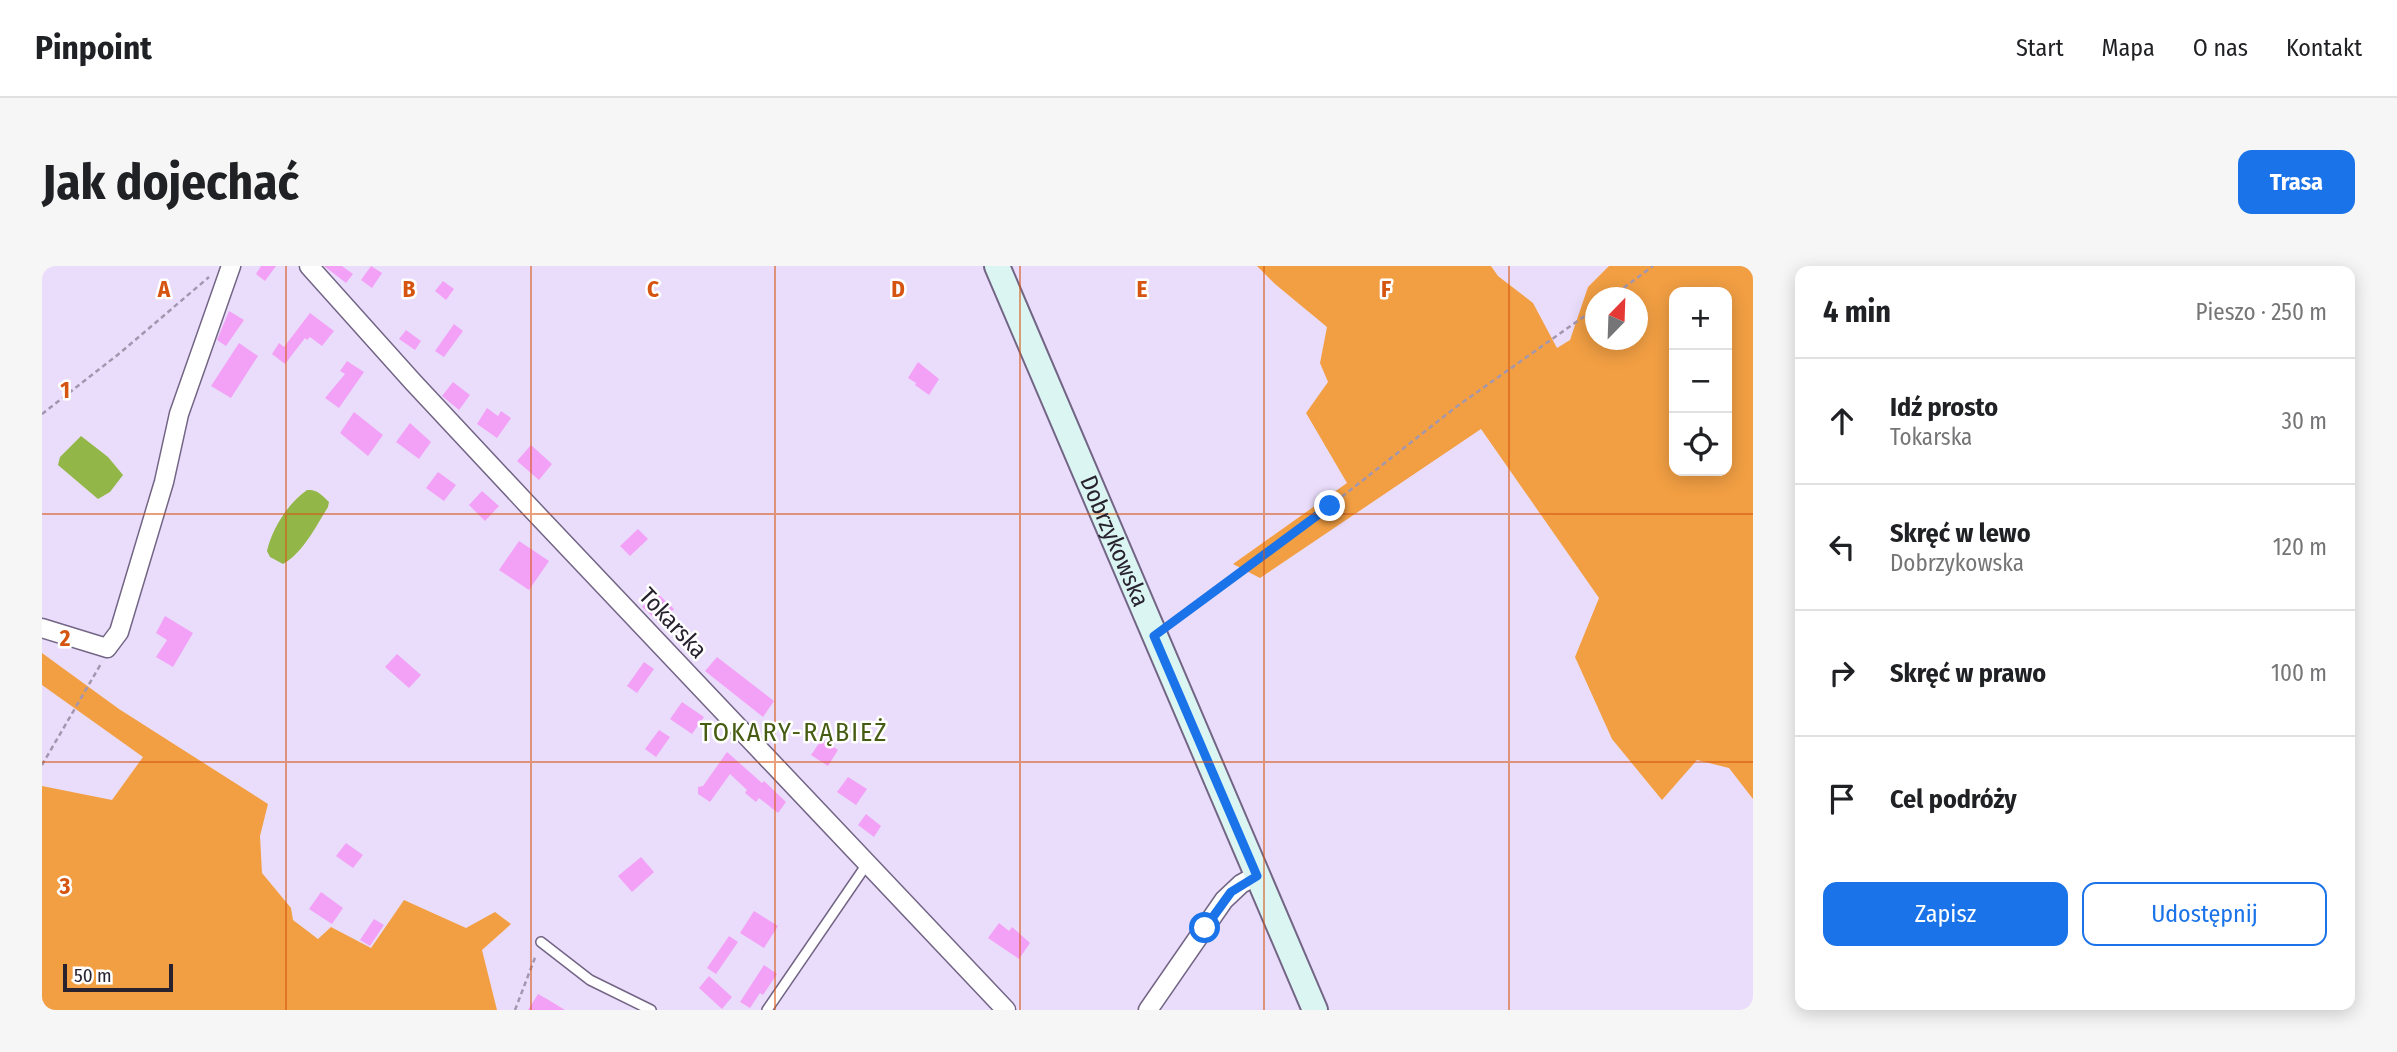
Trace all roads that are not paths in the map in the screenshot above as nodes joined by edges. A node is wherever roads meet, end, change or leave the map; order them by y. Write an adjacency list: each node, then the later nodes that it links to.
1 (231, 266): 4 (street)
2 (309, 266): 5 (street, Tokarska)
3 (997, 266): 6 (main road, Dobrzykowska)
4 (42, 628)
5 (867, 864): 9 (lane); 10 (street, Tokarska)
6 (1257, 876): 11 (street); 12 (main road, Dobrzykowska)
7 (541, 942): 8 (lane)
8 (651, 1010)
9 (767, 1010)
10 (1006, 1010)
11 (1148, 1010)
12 (1315, 1010)

